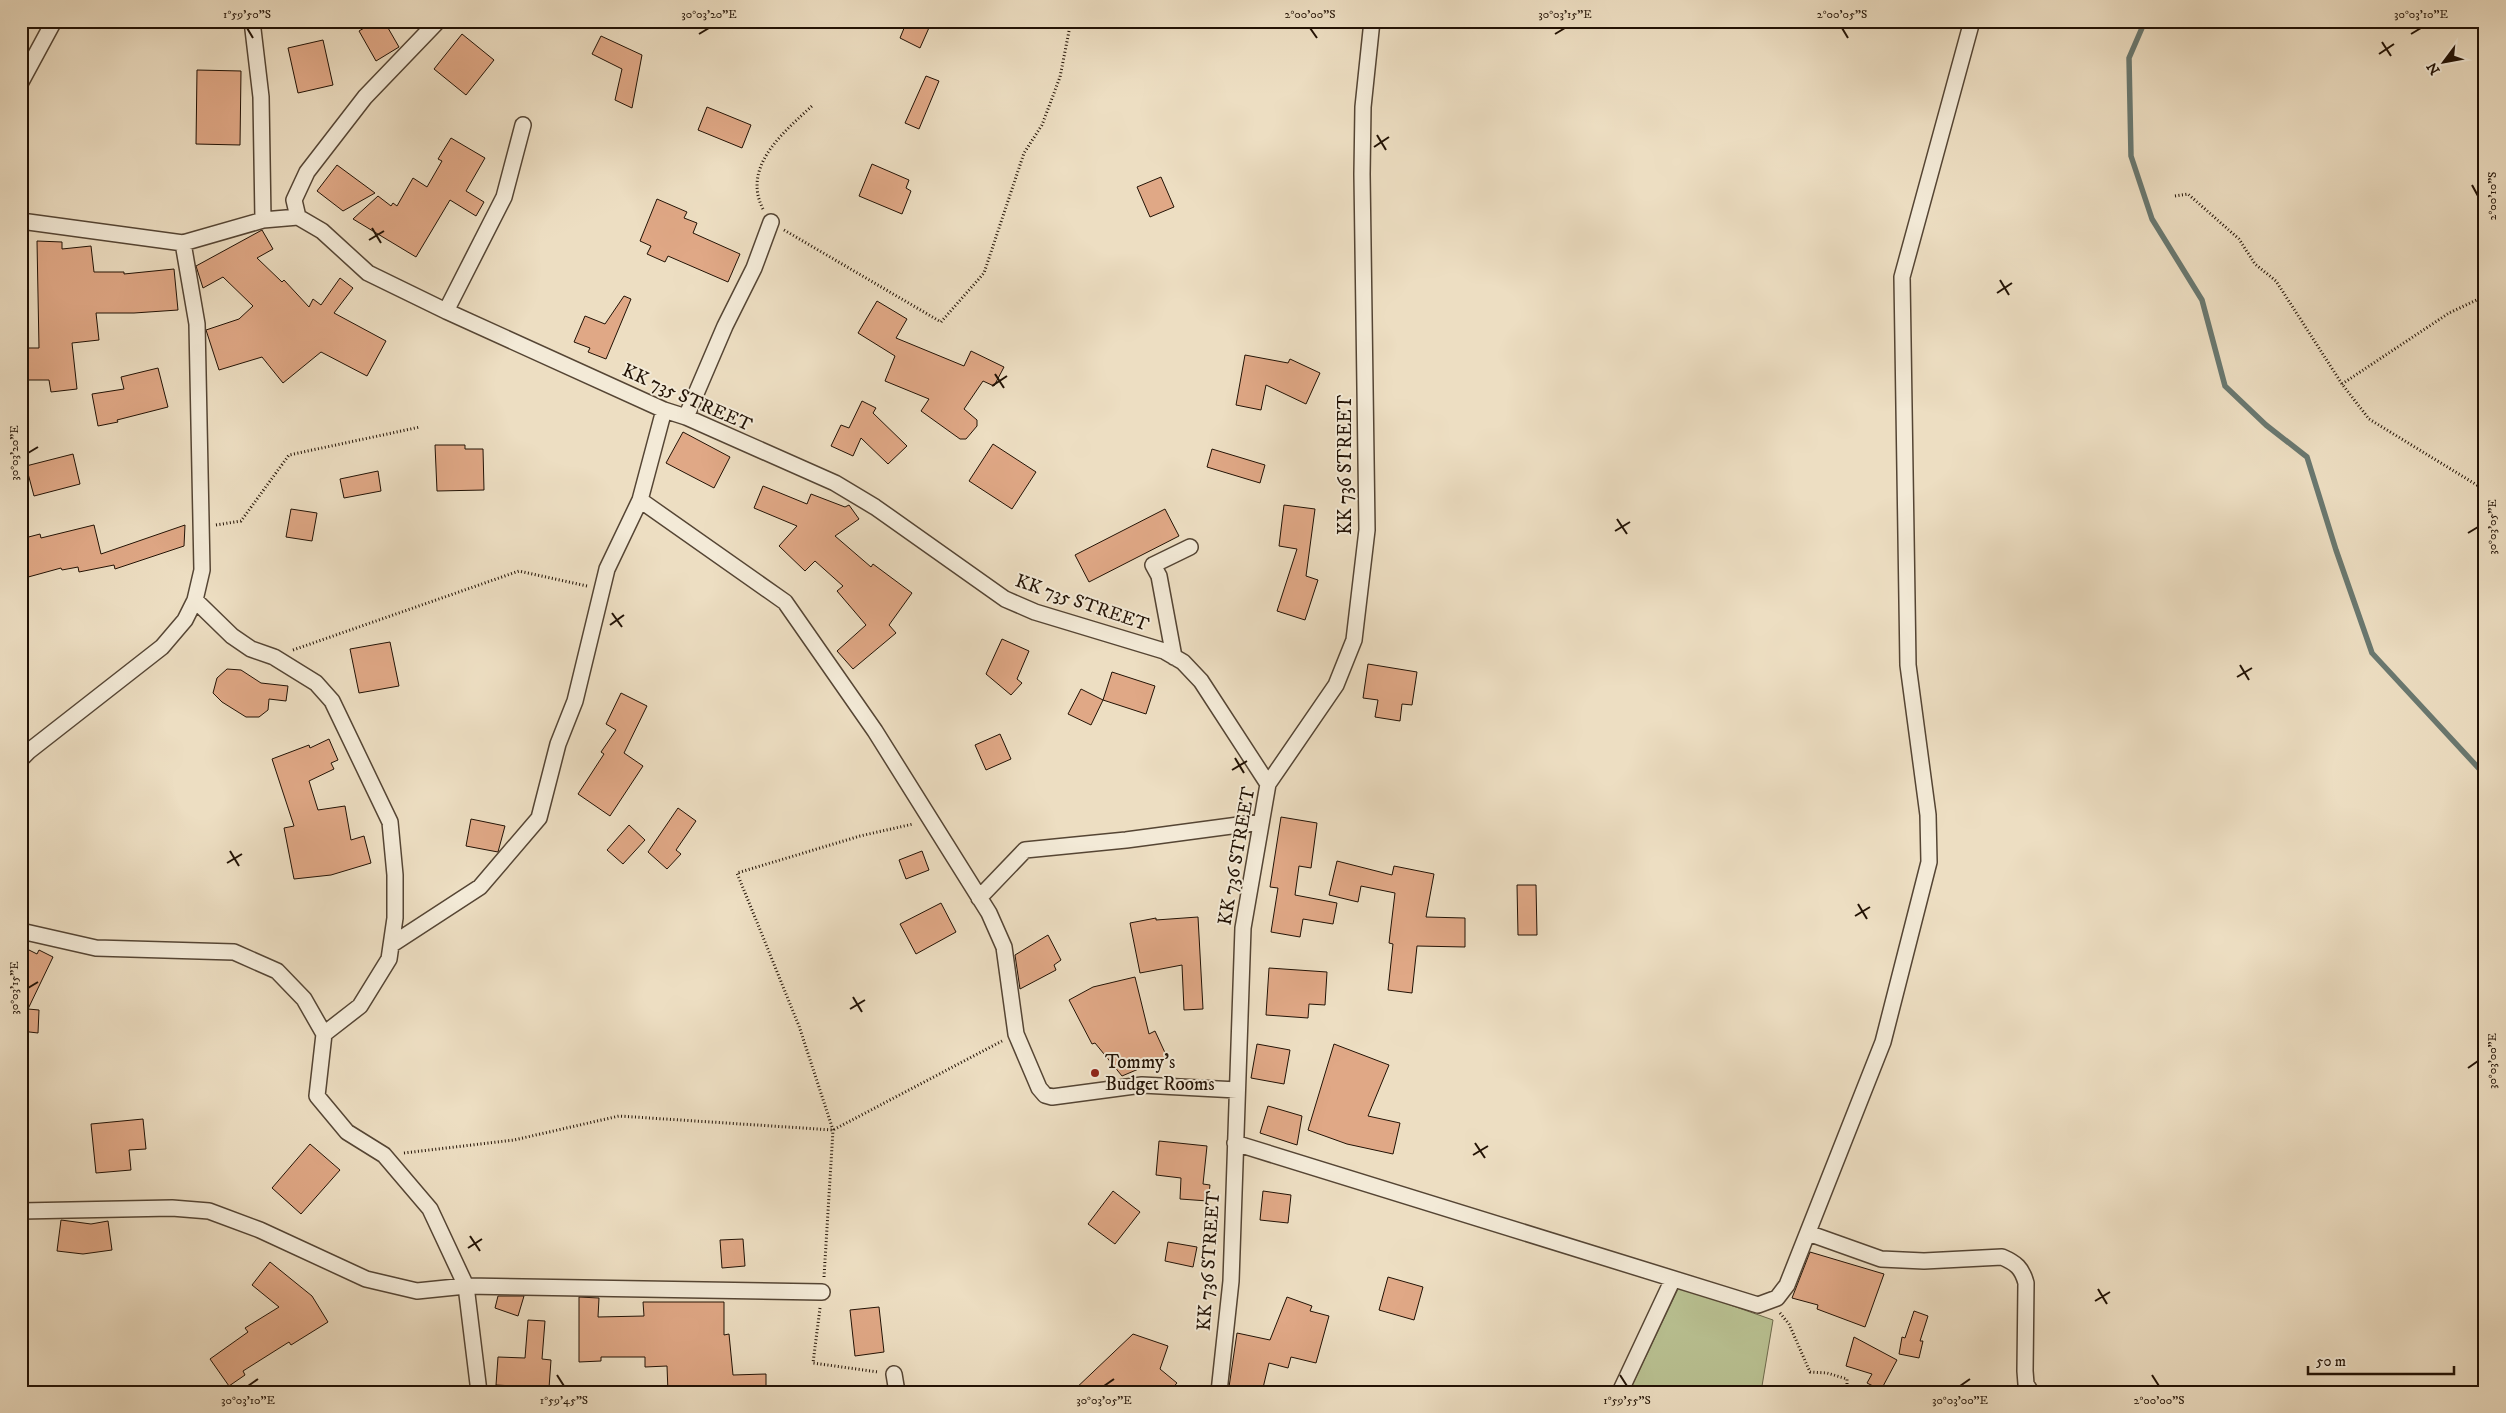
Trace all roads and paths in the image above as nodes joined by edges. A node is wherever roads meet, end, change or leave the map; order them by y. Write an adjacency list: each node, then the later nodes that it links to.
1 (54, 21): 7 (street)
2 (252, 21): 12 (street)
3 (438, 21): 11 (street)
4 (1070, 21): 14 (path)
5 (1372, 21): 31 (street, KK 736 STREET)
6 (1972, 21): 44 (street)
7 (21, 82)
8 (813, 106): 14 (path)
9 (523, 125): 17 (street)
10 (2175, 196): 18 (path)
11 (298, 217): 12 (street); 17 (street, KK 735 STREET)
12 (263, 220): 15 (street)
13 (21, 221): 15 (street)
14 (770, 222): 20 (street)
15 (183, 243): 24 (street)
16 (2485, 296): 18 (path)
17 (446, 310): 19 (street, KK 735 STREET)
18 (2342, 384): 22 (path)
19 (664, 410): 20 (street, KK 735 STREET); 23 (street)
20 (686, 417): 29 (street, KK 735 STREET)
21 (420, 427): 24 (path)
22 (2485, 490)
23 (640, 500): 26 (street); 32 (street)
24 (201, 528): 27 (street)
25 (1190, 547): 29 (street)
26 (603, 590): 28 (path); 36 (street)
27 (195, 600): 28 (street); 30 (street)
28 (274, 656): 36 (street)
29 (1174, 657): 31 (street, KK 735 STREET)
30 (21, 759)
31 (1268, 784): 33 (street, KK 736 STREET)
32 (931, 820): 34 (street); 40 (path)
33 (1261, 822): 34 (street); 39 (street, KK 736 STREET)
34 (979, 898): 38 (street)
35 (21, 931): 37 (street)
36 (391, 944): 37 (street)
37 (324, 1034): 42 (street)
38 (1016, 1034): 39 (street); 40 (path)
39 (1236, 1090): 41 (street, KK 736 STREET)
40 (833, 1130): 42 (path); 47 (path)
41 (1235, 1143): 45 (street); 52 (street, KK 736 STREET)
42 (384, 1155): 46 (street)
43 (21, 1211): 46 (street)
44 (1808, 1233): 48 (street); 55 (street)
45 (1673, 1279): 48 (street); 53 (street)
46 (466, 1286): 47 (street); 50 (street)
47 (822, 1292): 49 (path)
48 (1762, 1303): 54 (path)
49 (894, 1374): 51 (street)
50 (479, 1392)
51 (897, 1392)
52 (1218, 1392)
53 (1620, 1392)
54 (1847, 1392)
55 (2030, 1392)

